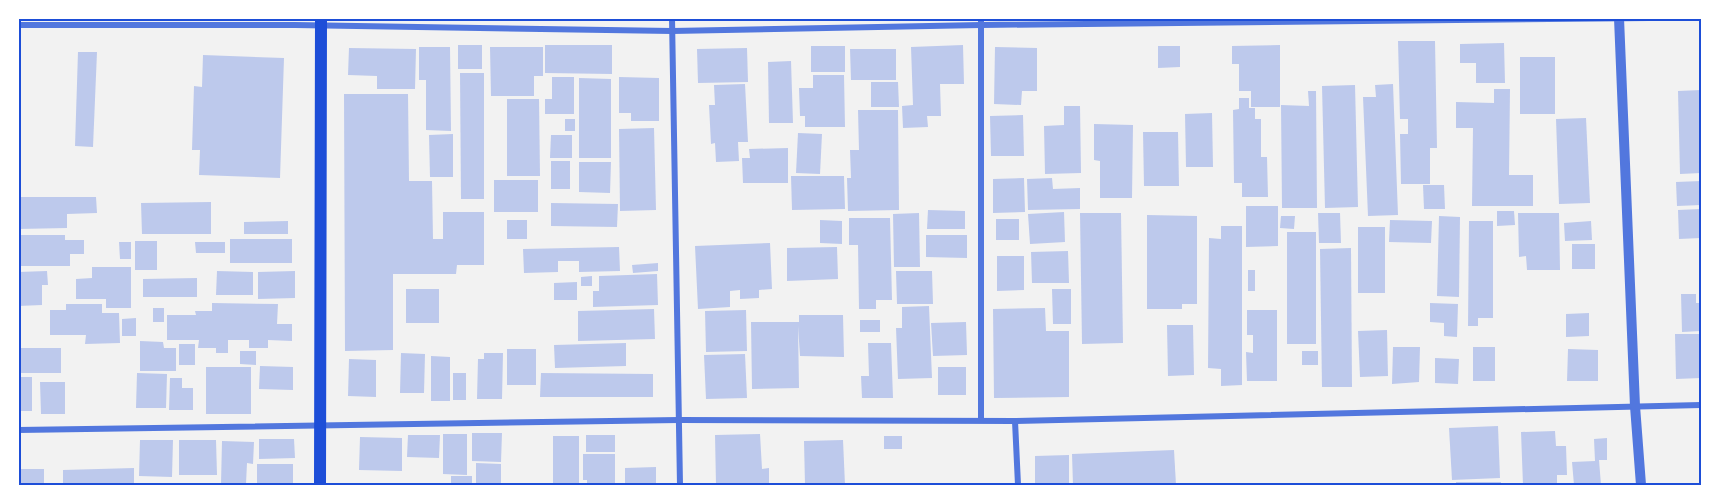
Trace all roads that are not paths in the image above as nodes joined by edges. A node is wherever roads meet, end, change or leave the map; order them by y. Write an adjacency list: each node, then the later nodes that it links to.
1 (672, 18): 8 (street)
2 (1619, 18): 3 (street); 4 (street); 10 (street)
3 (1649, 18)
4 (1303, 21): 6 (street)
5 (321, 22): 7 (street); 8 (street); 14 (main road)
6 (981, 22): 8 (street); 12 (street)
7 (18, 25)
8 (672, 31): 11 (street)
9 (1701, 405): 10 (street)
10 (1635, 406): 13 (street); 19 (street)
11 (679, 420): 12 (street); 14 (street); 17 (street)
12 (981, 420): 13 (street)
13 (1015, 420): 18 (street)
14 (321, 425): 15 (street); 16 (main road)
15 (18, 430)
16 (320, 485)
17 (680, 485)
18 (1018, 485)
19 (1641, 485)

